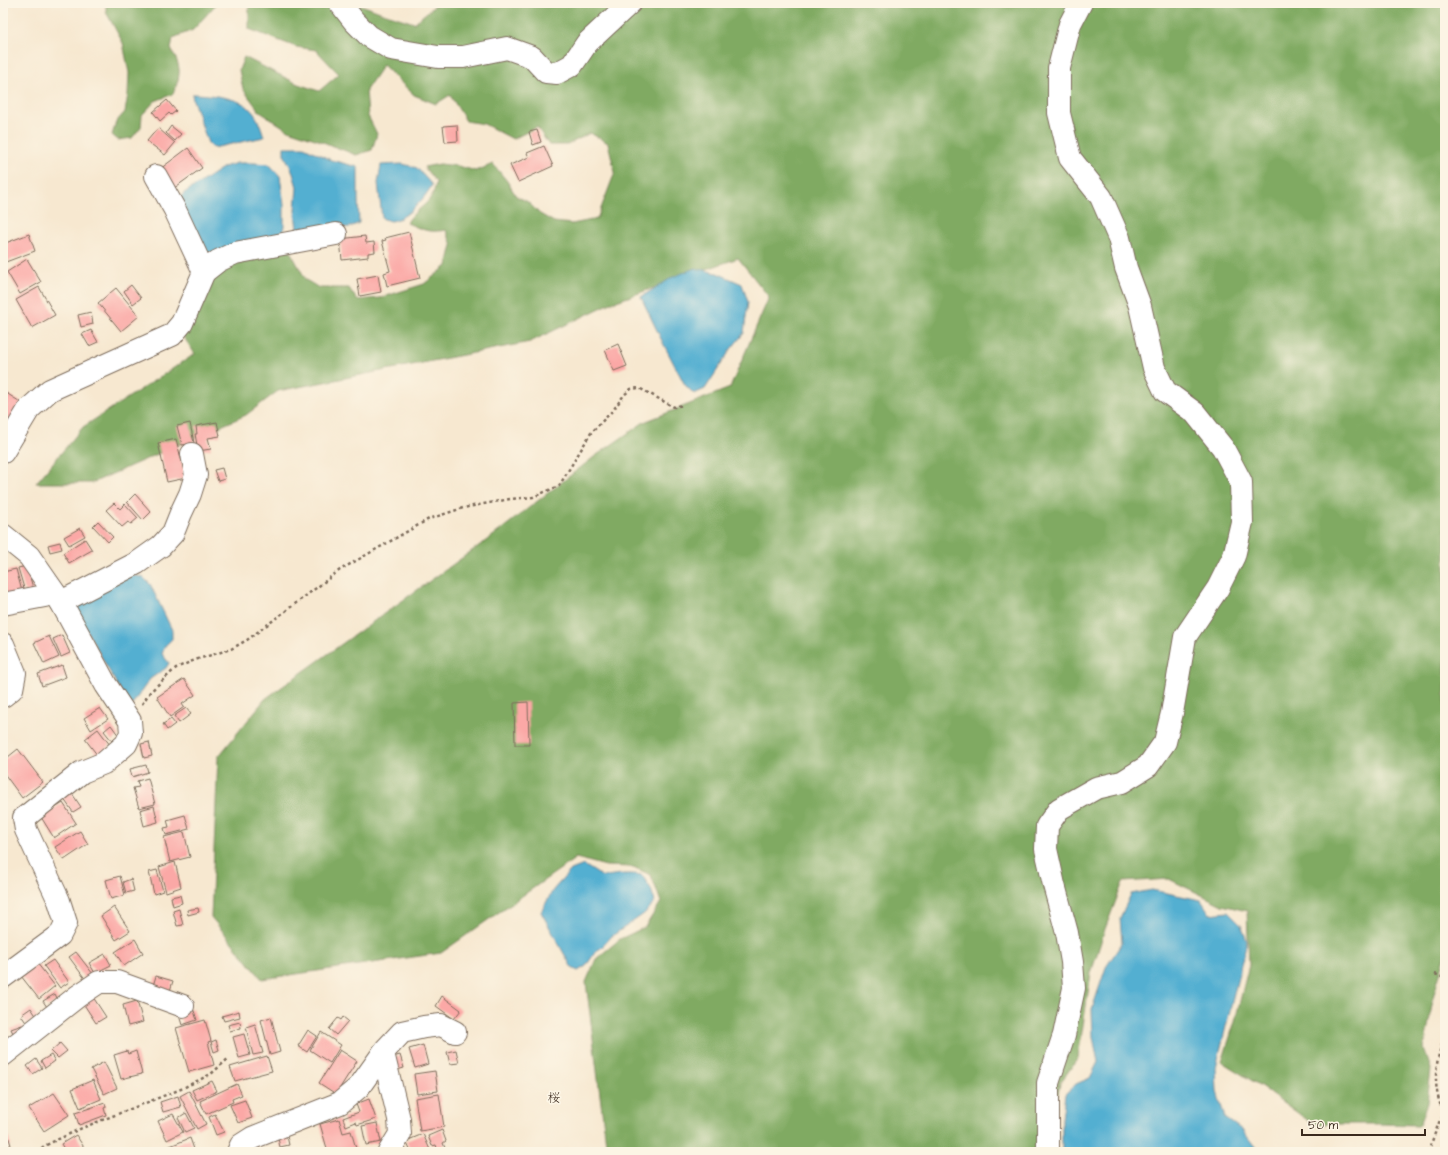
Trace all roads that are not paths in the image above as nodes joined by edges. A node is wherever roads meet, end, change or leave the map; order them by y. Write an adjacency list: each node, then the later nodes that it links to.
1 (340, 3): 2 (street)
2 (630, 3)
3 (1081, 3): 21 (street)
4 (156, 176): 6 (street)
5 (336, 234): 6 (street)
6 (204, 272): 7 (street)
7 (3, 452)
8 (192, 454): 10 (street)
9 (3, 535): 10 (street)
10 (58, 598): 11 (street); 14 (street)
11 (3, 604)
12 (3, 644): 13 (street)
13 (3, 696)
14 (3, 977)
15 (183, 1006): 18 (street)
16 (455, 1032): 17 (street)
17 (383, 1053): 19 (street); 20 (street)
18 (3, 1055)
19 (238, 1152)
20 (389, 1152)
21 (1048, 1152)

